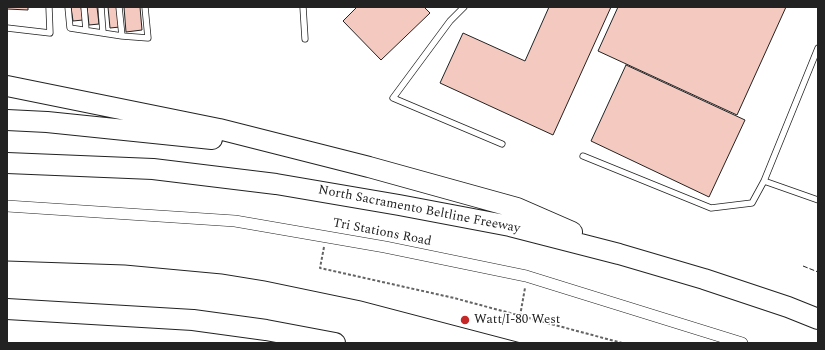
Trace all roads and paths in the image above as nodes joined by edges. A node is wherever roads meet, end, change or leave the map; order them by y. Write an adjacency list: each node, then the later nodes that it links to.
1 (49, 7): 9 (lane)
2 (68, 7): 10 (lane)
3 (84, 7): 10 (lane)
4 (101, 7): 11 (lane)
5 (120, 7): 12 (lane)
6 (145, 7): 12 (lane)
7 (302, 7): 13 (lane)
8 (464, 7): 17 (lane)
9 (7, 28)
10 (86, 30): 11 (lane)
11 (103, 33): 12 (lane)
12 (122, 36)
13 (305, 39)
14 (818, 48): 21 (lane)
15 (7, 86): 18 (highway)
16 (7, 120): 18 (highway)
17 (502, 144)
18 (291, 147): 25 (highway)
19 (583, 156): 21 (lane)
20 (7, 163): 25 (highway, North Sacramento Beltline Freeway)
21 (764, 181): 22 (lane)
22 (818, 200)
23 (7, 206): 24 (street, Tri Stations Road)
24 (326, 237): 26 (street, Tri Stations Road); 28 (path)
25 (619, 254): 29 (highway, North Sacramento Beltline Freeway)
26 (528, 277): 28 (path); 32 (street, Tri Stations Road)
27 (7, 309): 30 (highway)
28 (520, 316): 31 (path)
29 (818, 320)
30 (335, 343)
31 (622, 343)
32 (742, 343)

